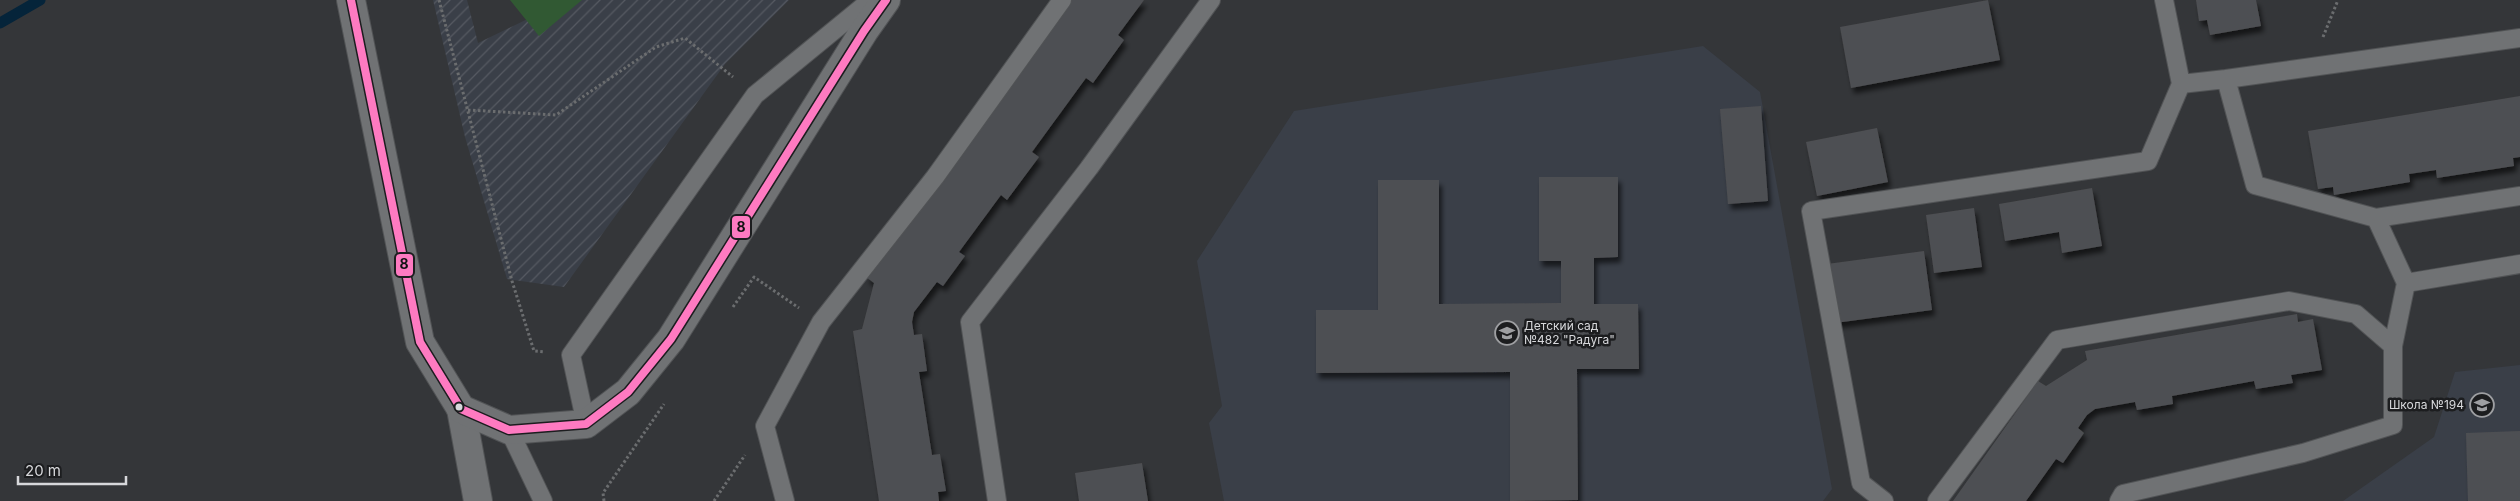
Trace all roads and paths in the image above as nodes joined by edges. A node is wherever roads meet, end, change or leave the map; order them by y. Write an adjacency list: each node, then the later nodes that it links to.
1 (350, 0): 23 (street)
2 (439, 0): 14 (path)
3 (870, 0): 13 (lane)
4 (886, 0): 24 (street)
5 (1062, 0): 20 (lane)
6 (1211, 0): 31 (lane)
7 (2164, 0): 12 (lane)
8 (2338, 0): 10 (path)
9 (2520, 38): 10 (lane)
10 (2310, 68): 11 (lane)
11 (2226, 79): 12 (lane); 16 (lane)
12 (2180, 84): 32 (lane)
13 (755, 95): 14 (path); 22 (lane)
14 (468, 110): 22 (path)
15 (2520, 196): 16 (lane)
16 (2376, 218): 19 (lane)
17 (2520, 264): 19 (lane)
18 (754, 277): 20 (path)
19 (2406, 283): 21 (lane)
20 (820, 322): 25 (lane)
21 (2393, 346): 33 (lane); 34 (lane)
22 (571, 355): 24 (lane)
23 (461, 409): 26 (street); 27 (street)
24 (586, 424): 26 (street)
25 (764, 426): 29 (path); 30 (lane)
26 (509, 430): 28 (lane)
27 (478, 501)
28 (543, 501)
29 (714, 501)
30 (785, 501)
31 (997, 501)
32 (1884, 501)
33 (1937, 501)
34 (2118, 501)

